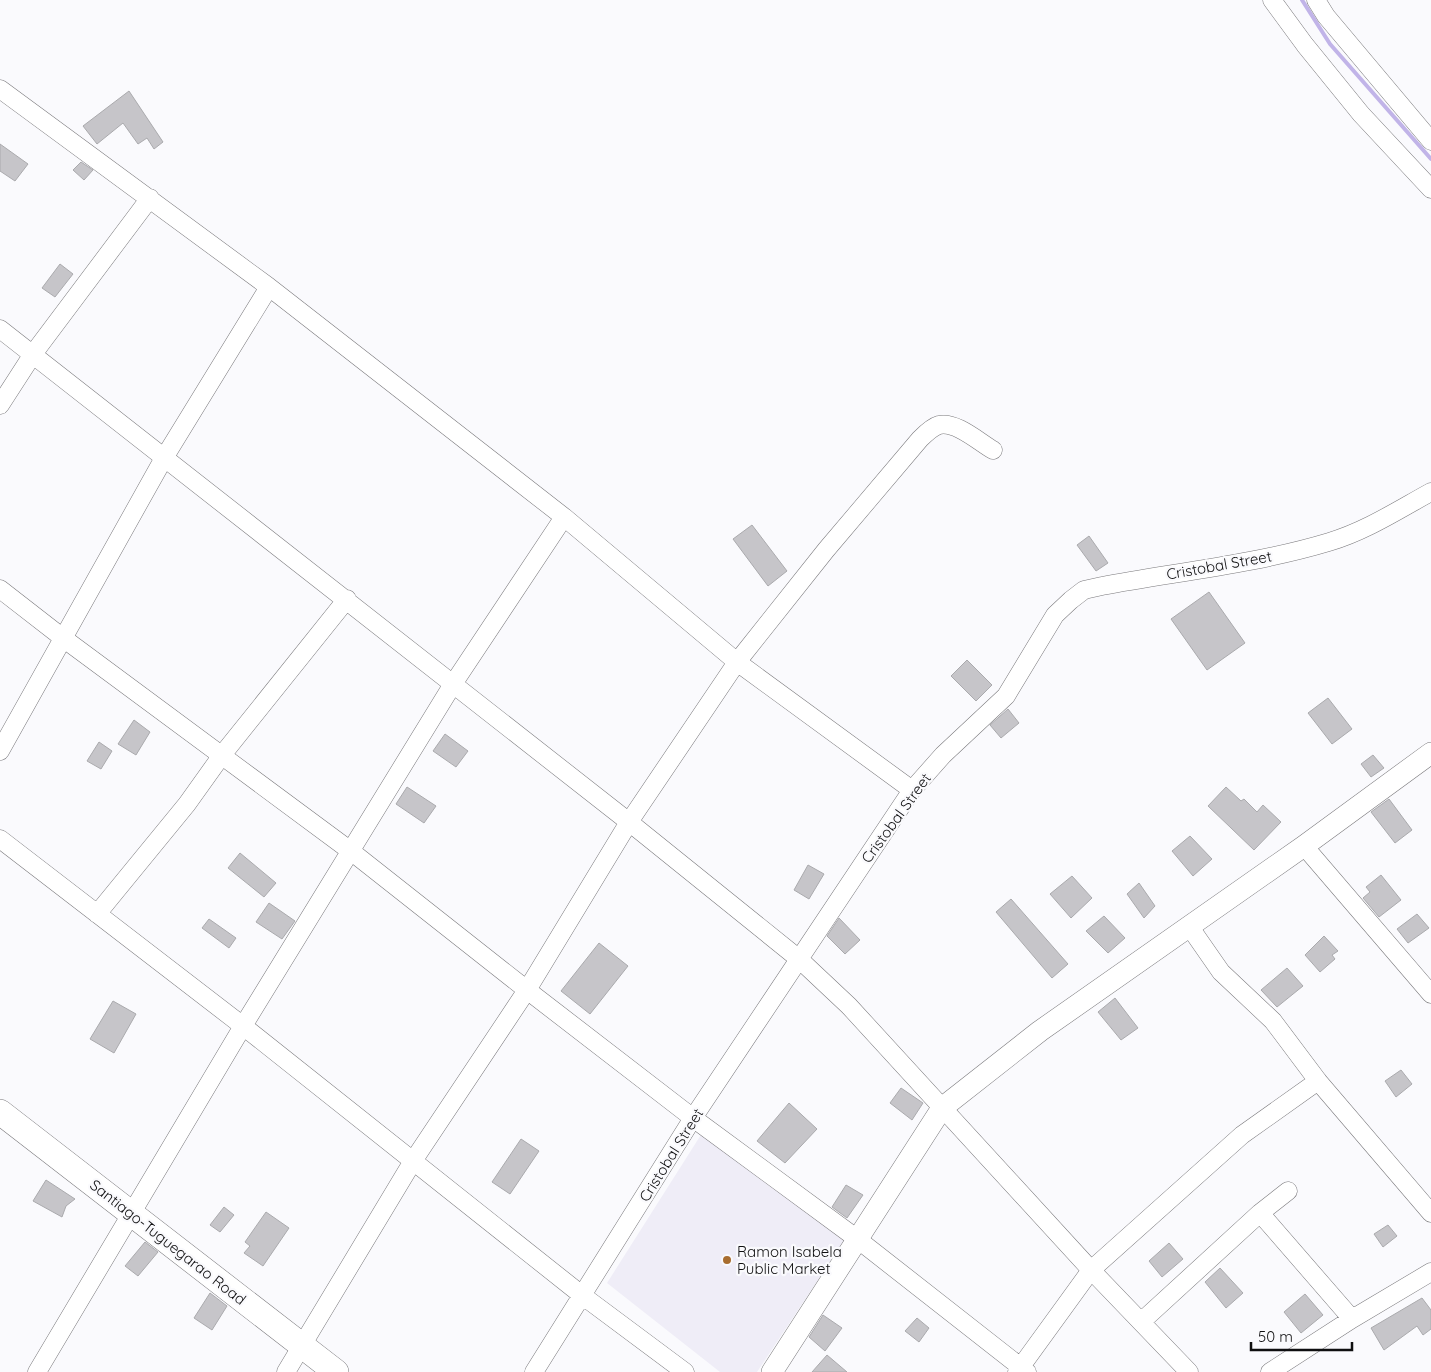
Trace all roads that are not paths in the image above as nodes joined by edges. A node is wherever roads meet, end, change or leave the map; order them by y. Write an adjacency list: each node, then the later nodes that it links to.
1 (1272, 0): 5 (street)
2 (1316, 0): 4 (street)
3 (1, 93): 6 (street)
4 (1431, 141)
5 (1431, 189)
6 (150, 198): 7 (street); 9 (street)
7 (269, 287): 12 (street); 14 (street)
8 (0, 329): 9 (street)
9 (33, 354): 10 (street); 12 (street)
10 (0, 405)
11 (993, 450): 18 (street)
12 (164, 458): 16 (street); 17 (street)
13 (1431, 492): 23 (street, Cristobal Street)
14 (564, 517): 18 (street); 19 (street)
15 (0, 589): 17 (street)
16 (347, 599): 19 (street); 22 (street)
17 (63, 638): 20 (street); 22 (street)
18 (737, 662): 23 (street); 24 (street)
19 (453, 684): 24 (street); 27 (street)
20 (0, 751)
21 (1431, 753): 26 (main road)
22 (222, 755): 27 (street); 28 (street)
23 (912, 790): 30 (street, Cristobal Street)
24 (629, 822): 30 (street); 31 (street)
25 (0, 839): 28 (street)
26 (1304, 846): 29 (main road); 32 (street)
27 (352, 852): 31 (street); 33 (street)
28 (97, 914): 33 (street)
29 (1189, 926): 34 (street); 35 (main road)
30 (799, 959): 35 (street); 37 (street, Cristobal Street)
31 (527, 990): 37 (street); 38 (street)
32 (1431, 994)
33 (243, 1026): 38 (street); 41 (street)
34 (1318, 1081): 42 (street); 44 (street)
35 (942, 1108): 43 (main road); 44 (street)
36 (0, 1112): 41 (highway, Santiago-Tuguegarao Road)
37 (693, 1118): 43 (street); 46 (street, Cristobal Street)
38 (413, 1162): 46 (street); 49 (street)
39 (1288, 1190): 40 (street)
40 (1260, 1212): 47 (street); 48 (street)
41 (130, 1213): 49 (highway, Santiago-Tuguegarao Road); 51 (street)
42 (1431, 1213)
43 (856, 1238): 50 (street); 56 (main road)
44 (1091, 1270): 48 (street); 50 (street)
45 (1431, 1272): 47 (street)
46 (583, 1296): 54 (street, Cristobal Street); 55 (street)
47 (1352, 1319): 58 (street)
48 (1141, 1322): 57 (street)
49 (303, 1345): 52 (street); 53 (highway, Santiago-Tuguegarao Road)
50 (1022, 1370)
51 (37, 1372)
52 (286, 1372)
53 (336, 1372)
54 (534, 1372)
55 (685, 1372)
56 (772, 1372)
57 (1189, 1372)
58 (1270, 1372)

